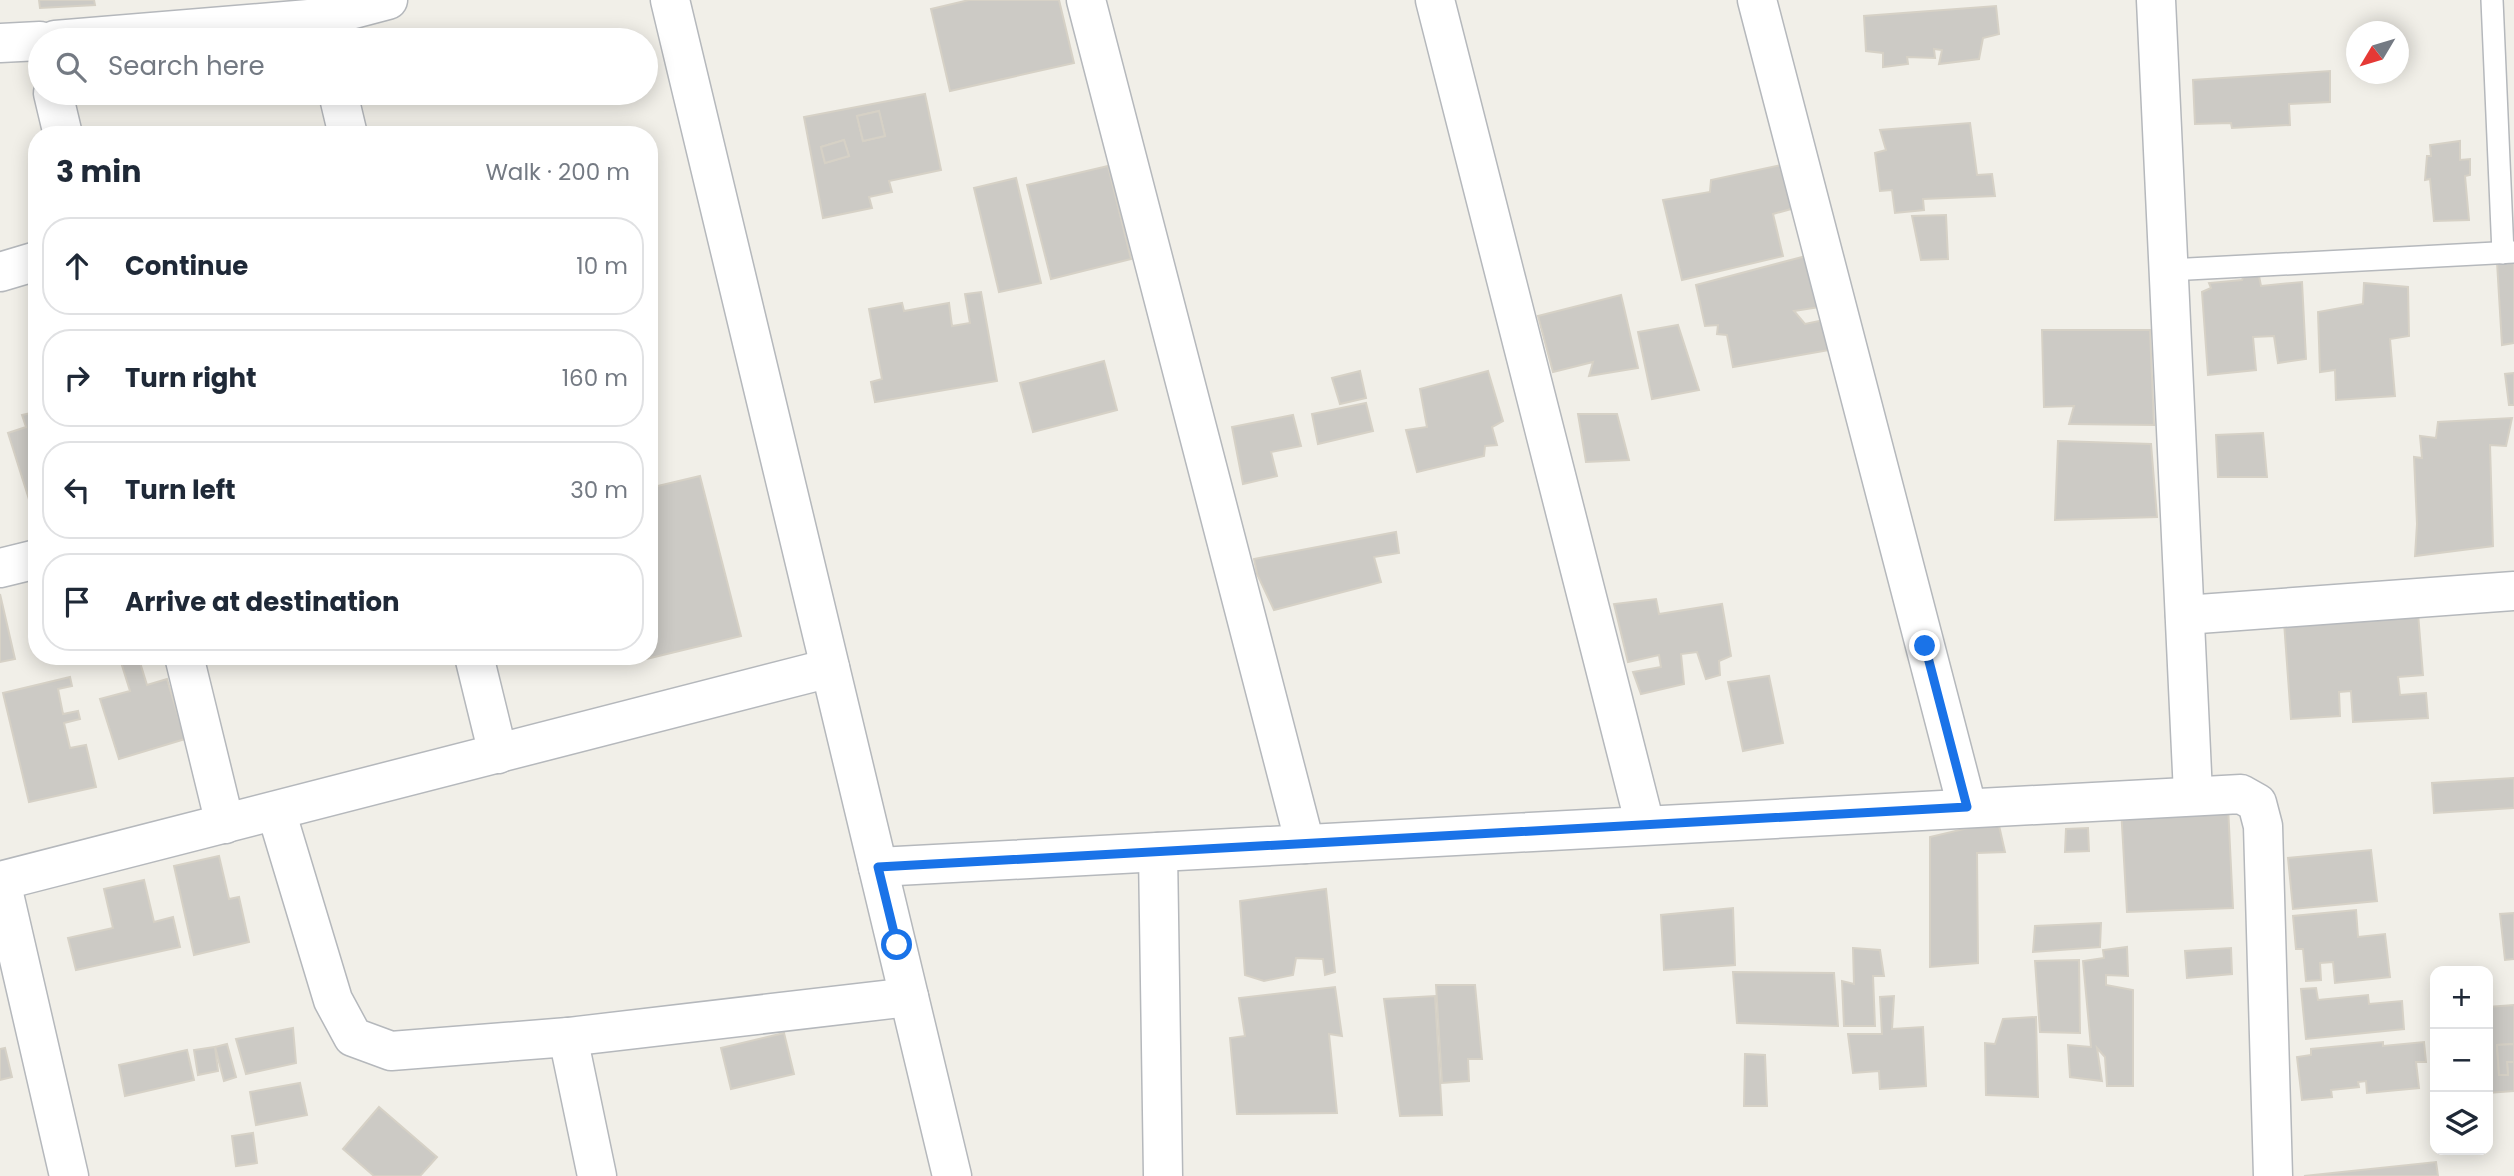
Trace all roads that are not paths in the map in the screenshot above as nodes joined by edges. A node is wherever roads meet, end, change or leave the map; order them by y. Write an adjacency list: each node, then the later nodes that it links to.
1 (388, 0): 8 (street)
2 (670, 0): 26 (street)
3 (1086, 0): 33 (street)
4 (1435, 0): 32 (street)
5 (1757, 0): 29 (street)
6 (2156, 0): 18 (street)
7 (2492, 0): 16 (lane)
8 (321, 19): 9 (street)
9 (207, 28)
10 (28, 42): 11 (street)
11 (0, 43)
12 (56, 105): 14 (street)
13 (341, 105): 15 (street)
14 (61, 126)
15 (346, 126)
16 (2508, 253): 18 (lane)
17 (28, 264): 19 (street)
18 (2169, 270): 23 (street)
19 (0, 272)
20 (28, 561): 21 (street)
21 (0, 568)
22 (2514, 591): 23 (street)
23 (2185, 615): 28 (street)
24 (186, 665): 31 (street)
25 (476, 665): 27 (street)
26 (830, 668): 27 (street); 35 (street)
27 (498, 754): 30 (street)
28 (2193, 794): 29 (street); 43 (street)
29 (1967, 807): 32 (street)
30 (276, 811): 31 (street); 38 (street)
31 (225, 824): 36 (street)
32 (1645, 825): 33 (street)
33 (1305, 844): 34 (street)
34 (1158, 852): 35 (street); 42 (street)
35 (878, 867): 37 (street)
36 (0, 881): 39 (street)
37 (909, 997): 38 (street); 41 (street)
38 (568, 1037): 40 (street)
39 (69, 1176)
40 (597, 1176)
41 (952, 1176)
42 (1163, 1176)
43 (2273, 1176)

